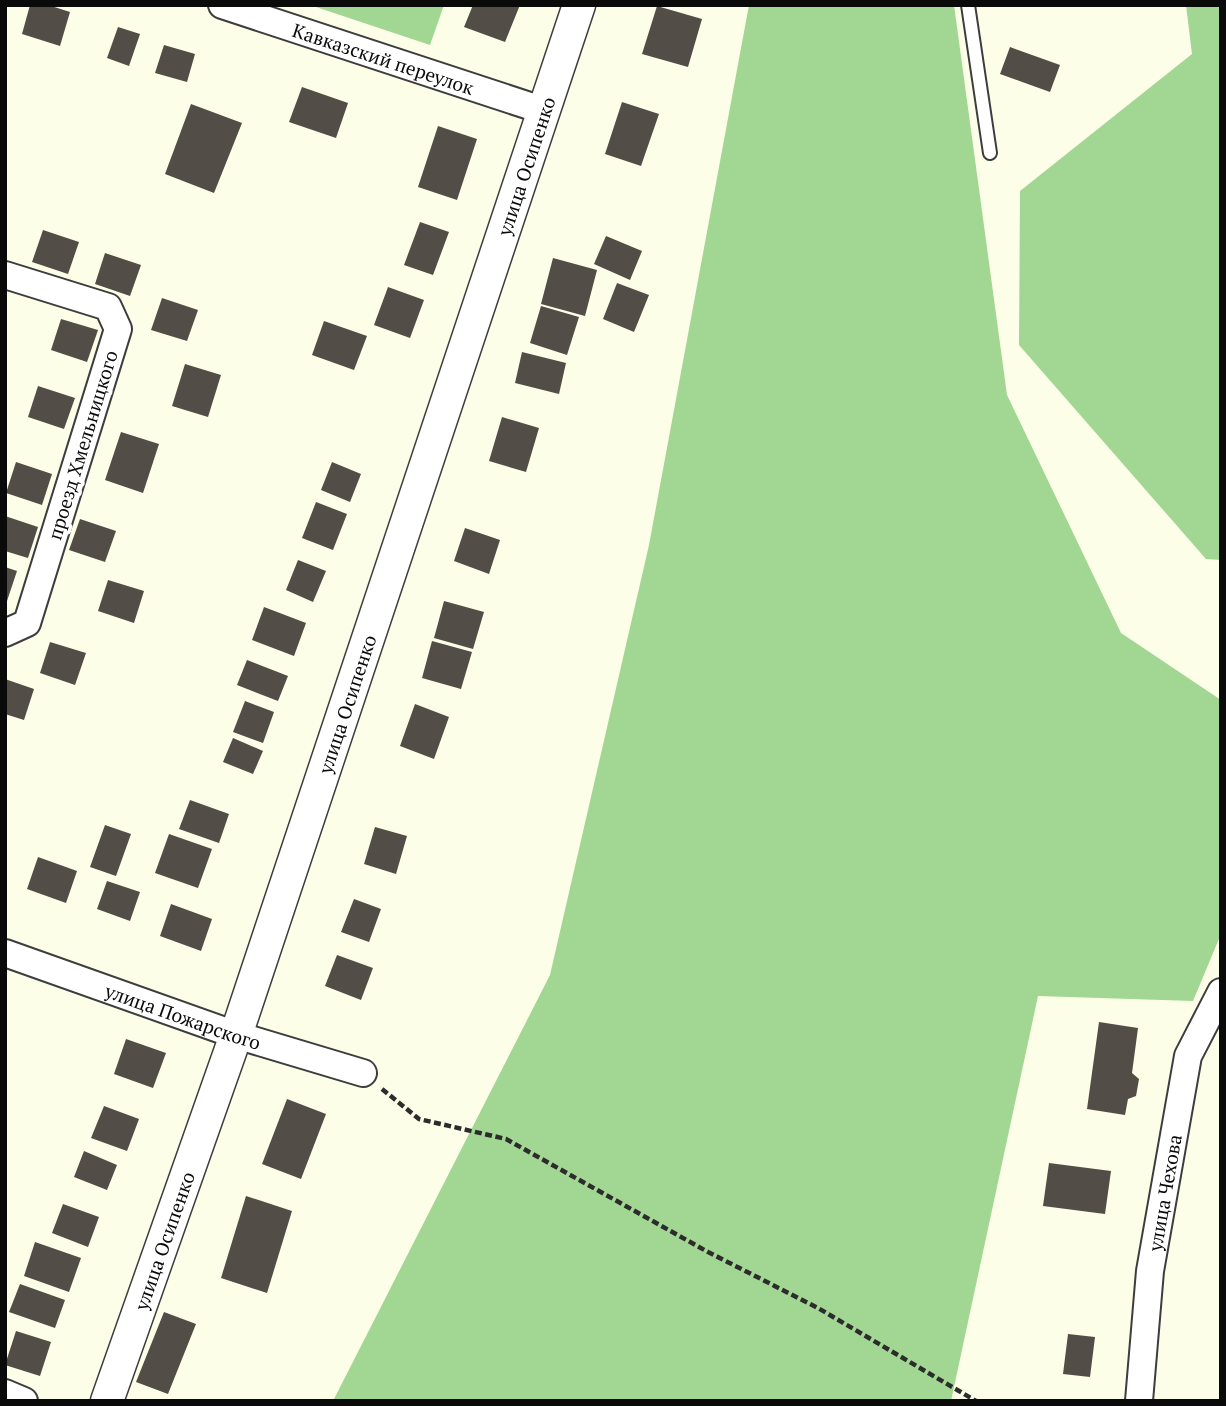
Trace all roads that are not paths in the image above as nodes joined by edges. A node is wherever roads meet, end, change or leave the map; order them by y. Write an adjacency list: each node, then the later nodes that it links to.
1 (222, 5): 4 (street, Кавказский переулок)
2 (579, 5): 4 (street, улица Осипенко)
3 (968, 5): 5 (lane)
4 (545, 111): 10 (street, улица Осипенко)
5 (990, 153)
6 (5, 275): 7 (street, проезд Хмельницкого)
7 (5, 633)
8 (5, 953): 10 (street, улица Пожарского)
9 (1221, 992): 15 (street, улица Чехова)
10 (236, 1035): 11 (street, улица Пожарского); 14 (street, улица Осипенко)
11 (363, 1073)
12 (5, 1393): 13 (street)
13 (24, 1401)
14 (107, 1401)
15 (1139, 1401)

